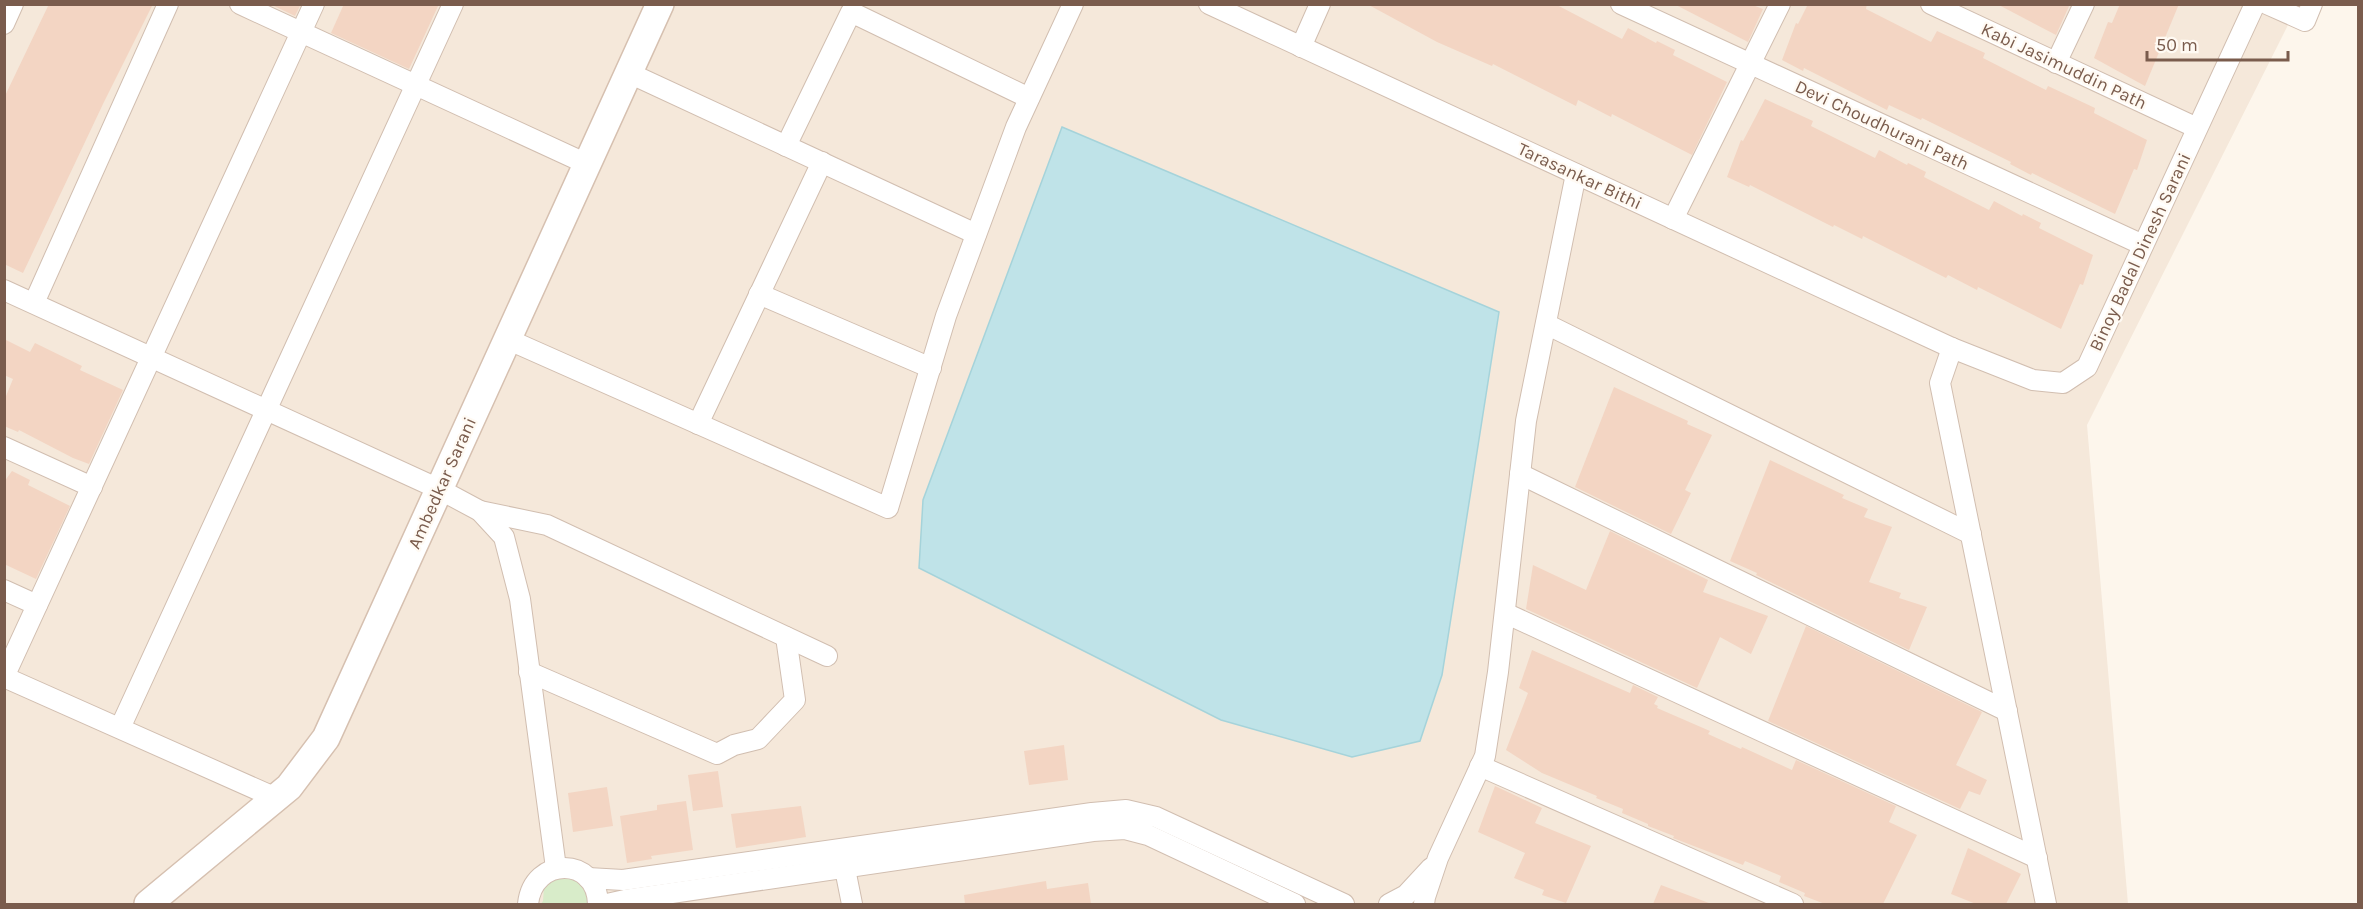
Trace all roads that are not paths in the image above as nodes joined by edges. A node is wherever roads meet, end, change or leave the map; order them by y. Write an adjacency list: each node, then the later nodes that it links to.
1 (13, 4): 18 (street)
2 (168, 4): 36 (street)
3 (240, 4): 19 (street)
4 (314, 4): 19 (street)
5 (453, 4): 24 (street)
6 (660, 4): 23 (street, Ambedkar Sarani)
7 (1073, 4): 25 (street)
8 (1209, 4): 20 (street, Tarasankar Bithi)
9 (1320, 4): 20 (street)
10 (1621, 4): 22 (street, Devi Choudhurani Path)
11 (1780, 4): 22 (street)
12 (1931, 4): 17 (street, Kabi Jasimuddin Path)
13 (2084, 4): 21 (street)
14 (2255, 4): 26 (street, Binoy Badal Dinesh Sarani)
15 (2267, 4): 16 (street)
16 (2312, 4)
17 (1960, 11): 21 (street, Kabi Jasimuddin Path)
18 (4, 24)
19 (301, 33): 24 (street); 40 (street)
20 (1301, 47): 30 (street, Tarasankar Bithi)
21 (2056, 63): 26 (street, Kabi Jasimuddin Path)
22 (1750, 64): 31 (street); 33 (street, Devi Choudhurani Path)
23 (629, 73): 27 (street); 29 (street, Ambedkar Sarani)
24 (416, 85): 29 (street); 42 (street)
25 (1029, 98): 27 (street); 32 (street)
26 (2197, 129): 33 (street, Binoy Badal Dinesh Sarani)
27 (786, 146): 28 (street)
28 (822, 162): 32 (street); 35 (street)
29 (587, 164): 38 (street, Ambedkar Sarani)
30 (1576, 174): 31 (street, Tarasankar Bithi); 37 (street)
31 (1673, 219): 39 (street, Tarasankar Bithi)
32 (976, 234): 41 (street)
33 (2143, 245): 39 (street, Binoy Badal Dinesh Sarani)
34 (4, 290): 36 (street)
35 (759, 294): 41 (street); 43 (street)
36 (34, 303): 40 (street)
37 (1546, 324): 45 (street); 49 (street)
38 (507, 339): 43 (street); 47 (street, Ambedkar Sarani)
39 (1952, 348): 49 (street)
40 (152, 357): 42 (street); 46 (street)
41 (931, 368): 43 (street)
42 (267, 410): 47 (street); 58 (street)
43 (698, 424)
44 (4, 447): 46 (street)
45 (1520, 474): 52 (street); 57 (street)
46 (92, 488): 51 (street)
47 (439, 489): 48 (street); 60 (street, Ambedkar Sarani)
48 (480, 511): 53 (street); 55 (street)
49 (1971, 534): 57 (street)
50 (4, 590): 51 (street)
51 (38, 605): 56 (street)
52 (1505, 613): 59 (street); 63 (street)
53 (786, 637): 54 (street); 55 (street)
54 (826, 656)
55 (529, 672): 64 (street)
56 (4, 677): 58 (street)
57 (2007, 711): 63 (street)
58 (120, 728): 60 (street)
59 (1480, 766): 62 (street); 75 (street)
60 (276, 798): 66 (street, Ambedkar Sarani)
61 (843, 858): 65 (street); 69 (street); 70 (street); 71 (street); 72 (street)
62 (1438, 858): 73 (street); 74 (street)
63 (2037, 858): 76 (street)
64 (556, 868): 65 (street); 67 (street)
65 (588, 878): 68 (street)
66 (148, 904)
67 (528, 904)
68 (598, 904)
69 (607, 904)
70 (852, 904)
71 (1295, 904)
72 (1344, 904)
73 (1389, 904)
74 (1424, 904)
75 (1793, 904)
76 (2046, 904)

